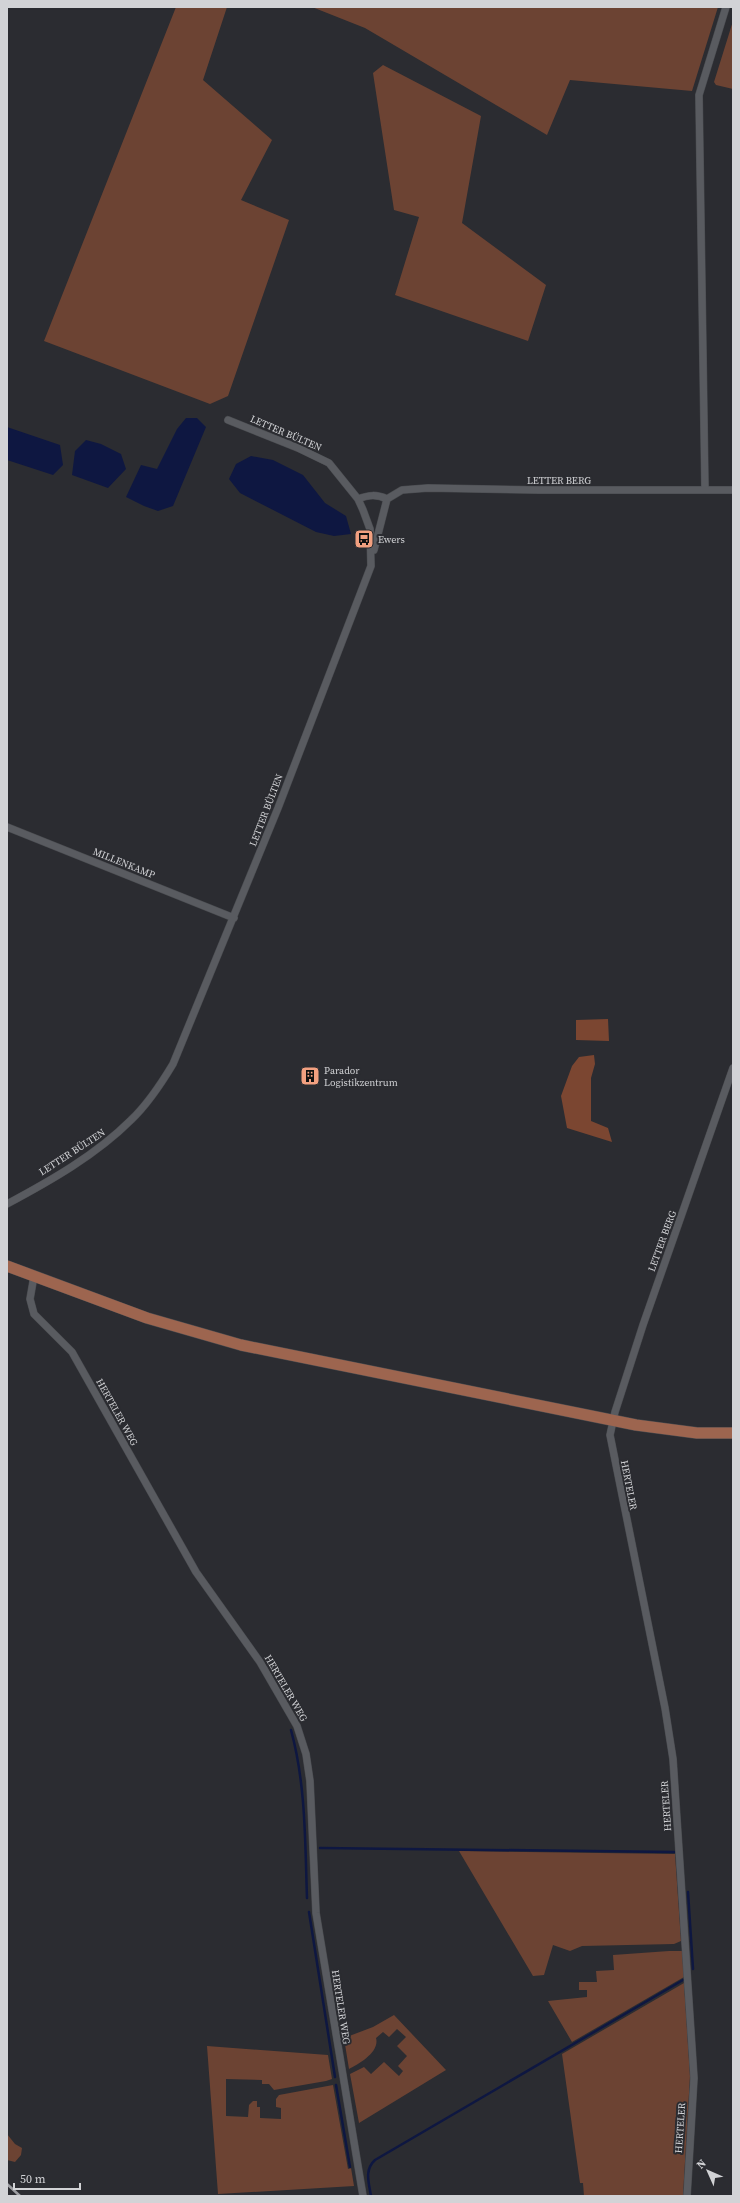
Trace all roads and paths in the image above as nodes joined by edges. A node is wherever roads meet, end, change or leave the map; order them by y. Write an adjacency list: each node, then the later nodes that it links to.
1 (726, 7): 3 (street)
2 (228, 420): 5 (street, LETTER BÜLTEN)
3 (705, 490): 4 (street, LETTER BERG); 6 (street, LETTER BERG)
4 (733, 490)
5 (358, 499): 6 (street); 7 (street, LETTER BÜLTEN)
6 (387, 499): 7 (street)
7 (371, 558): 9 (street, LETTER BÜLTEN)
8 (7, 827): 9 (street, MILLENKAMP)
9 (234, 918): 11 (street, LETTER BÜLTEN)
10 (733, 1068): 14 (street, LETTER BERG)
11 (7, 1204)
12 (7, 1266): 13 (main road)
13 (34, 1276): 14 (main road); 16 (street, HERTELER WEG)
14 (613, 1421): 15 (main road); 17 (street, HERTELER)
15 (733, 1433)
16 (363, 2196)
17 (687, 2196)

